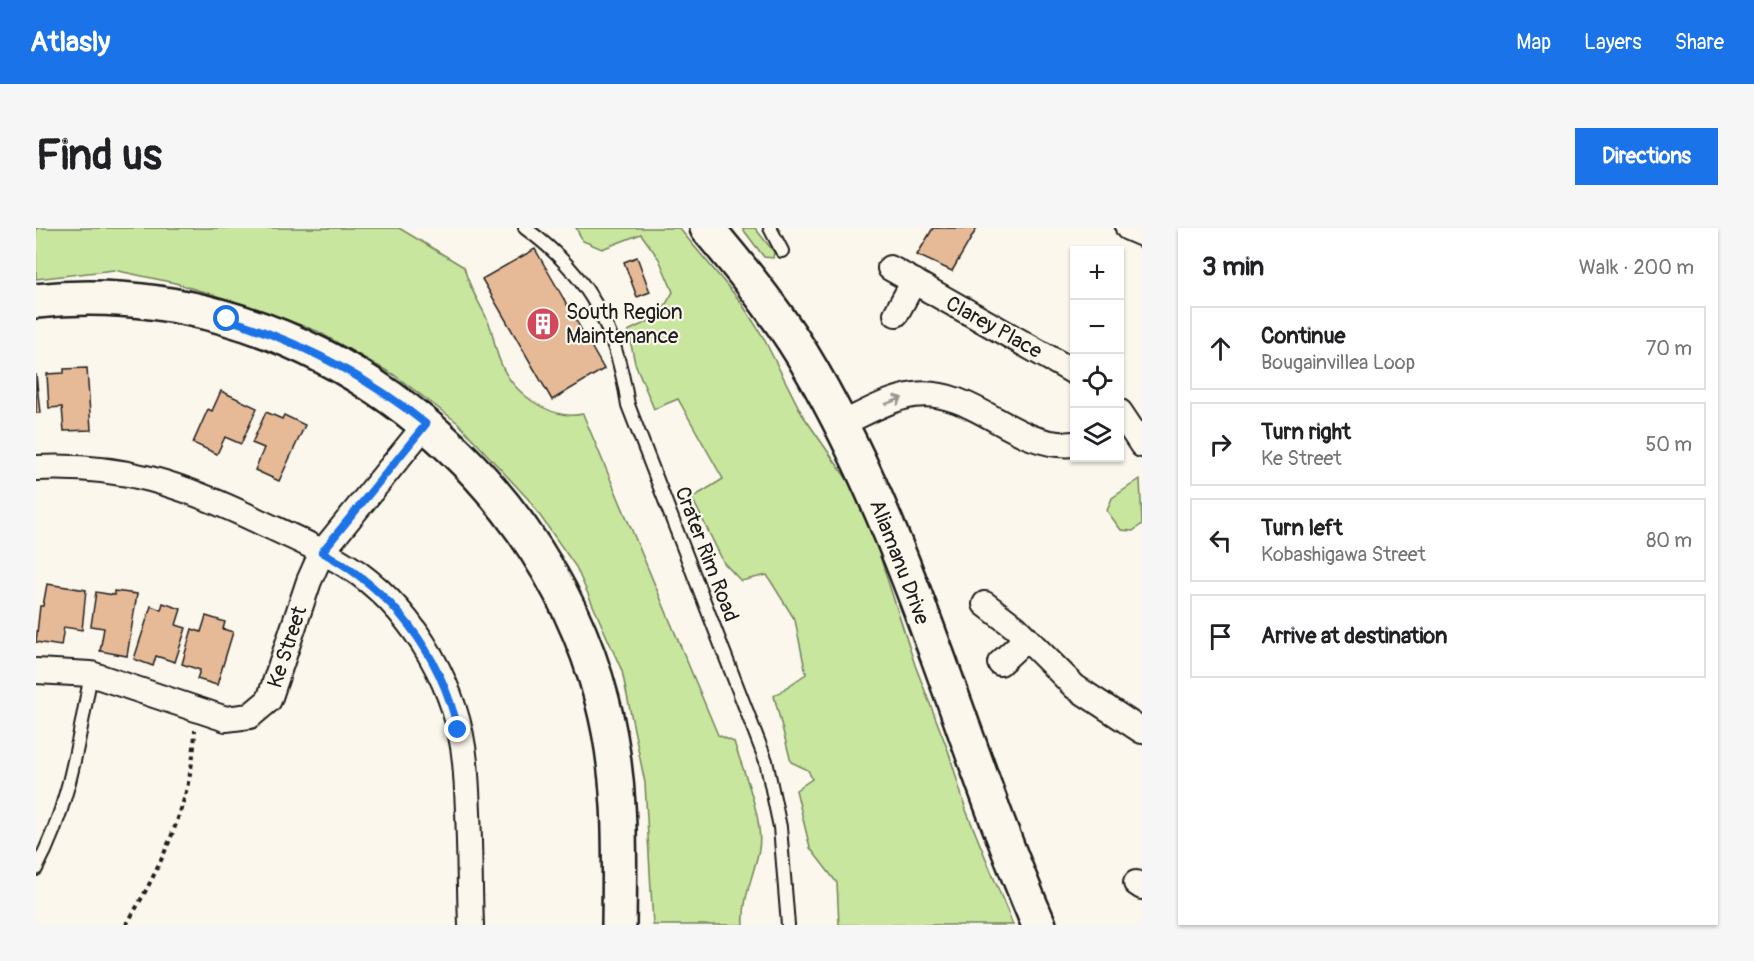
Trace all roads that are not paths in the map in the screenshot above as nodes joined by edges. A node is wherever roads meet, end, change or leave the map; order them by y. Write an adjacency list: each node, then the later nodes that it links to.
1 (525, 228): 28 (lane, Crater Rim Road)
2 (707, 228): 14 (street, Aliamanu Drive)
3 (770, 228): 6 (lane)
4 (1128, 228): 5 (street)
5 (1142, 234)
6 (782, 251)
7 (890, 268): 8 (street, Clarey Place)
8 (914, 281): 10 (street); 11 (street, Clarey Place)
9 (36, 300): 13 (street)
10 (896, 314)
11 (1070, 370)
12 (1127, 418): 16 (street)
13 (426, 424): 18 (street, Ke Street); 27 (street)
14 (841, 424): 15 (street, one-way to 15); 29 (street, Aliamanu Drive)
15 (1070, 444)
16 (1142, 445)
17 (36, 468): 18 (street)
18 (322, 552): 23 (street, Ke Street); 26 (street)
19 (985, 604): 20 (street)
20 (1026, 639): 21 (street); 24 (street)
21 (1000, 663)
22 (36, 671): 23 (street, Ke Street)
23 (91, 674): 25 (lane)
24 (1142, 731)
25 (36, 870)
26 (471, 925)
27 (619, 925)
28 (788, 925)
29 (1040, 925)

